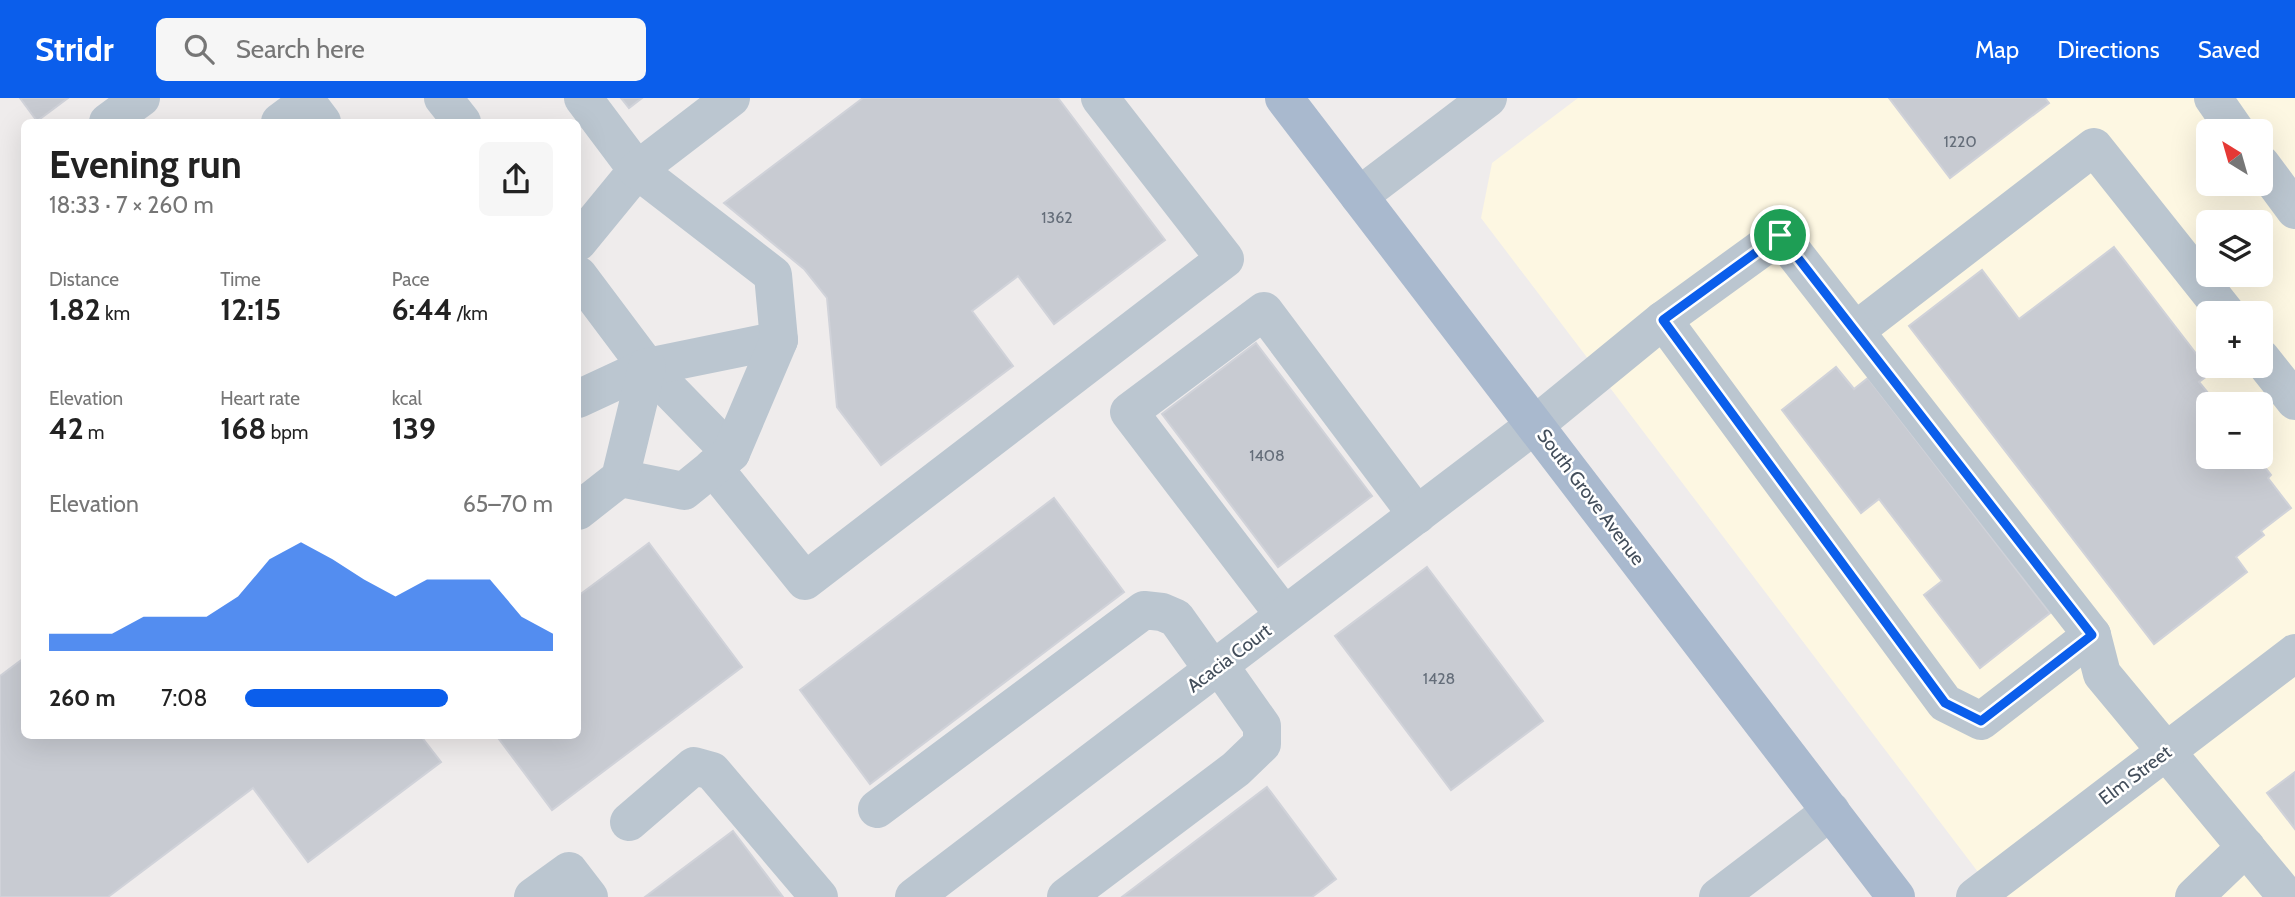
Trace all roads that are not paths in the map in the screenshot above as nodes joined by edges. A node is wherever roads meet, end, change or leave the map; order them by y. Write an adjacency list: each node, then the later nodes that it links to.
1 (141, 98): 9 (street)
2 (443, 98): 10 (street)
3 (583, 98): 12 (street)
4 (731, 98): 12 (street)
5 (1100, 98): 27 (street)
6 (1283, 98): 14 (main road, South Grove Avenue)
7 (1488, 98): 14 (street)
8 (2213, 98): 11 (street)
9 (112, 119)
10 (460, 119)
11 (2228, 119)
12 (637, 170): 16 (street); 21 (street)
13 (2273, 180): 15 (street)
14 (1359, 196): 26 (main road, South Grove Avenue)
15 (2295, 210)
16 (581, 238)
17 (581, 279): 22 (street)
18 (2216, 301): 20 (street)
19 (1663, 320): 20 (street, Acacia Court); 26 (street, Acacia Court); 32 (street)
20 (1855, 331): 32 (street)
21 (779, 340): 22 (street); 27 (street)
22 (647, 367): 24 (street); 27 (street); 28 (street)
23 (2273, 373): 25 (street)
24 (581, 398)
25 (2295, 401)
26 (1536, 425): 30 (street, Acacia Court); 37 (main road, South Grove Avenue)
27 (722, 460): 28 (street)
28 (620, 478): 29 (street)
29 (581, 509)
30 (1417, 515): 31 (street, Acacia Court); 31 (street)
31 (1284, 615): 34 (street, Acacia Court)
32 (2092, 635): 35 (street)
33 (2295, 653): 35 (street, Elm Street)
34 (1216, 668): 36 (street); 40 (street, Acacia Court); 44 (street)
35 (2167, 750): 39 (street); 47 (street, Elm Street)
36 (877, 809)
37 (1831, 811): 45 (street); 46 (main road, South Grove Avenue)
38 (629, 822): 43 (street)
39 (2246, 847): 48 (street); 49 (street)
40 (921, 895)
41 (533, 897): 42 (street)
42 (589, 897)
43 (819, 897)
44 (1066, 897)
45 (1718, 897)
46 (1896, 897)
47 (1975, 897)
48 (2194, 897)
49 (2287, 897)

